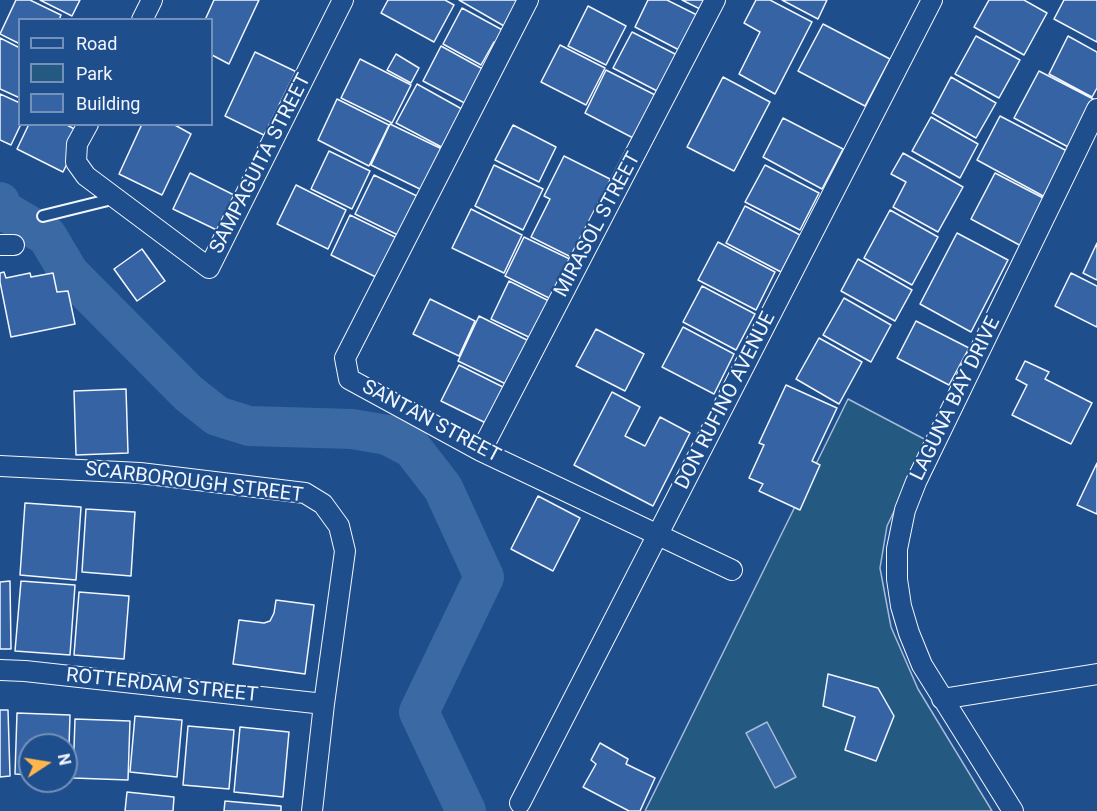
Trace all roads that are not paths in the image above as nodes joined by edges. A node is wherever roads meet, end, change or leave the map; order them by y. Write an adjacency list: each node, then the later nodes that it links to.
1 (152, 0): 6 (street)
2 (343, 0): 9 (street, SAMPAGUITA STREET)
3 (528, 0): 11 (street, SANTAN STREET)
4 (715, 0): 11 (street, MIRASOL STREET)
5 (932, 0): 13 (street, DON RUFINO AVENUE)
6 (143, 18)
7 (1097, 109): 17 (street, LAGUNA BAY DRIVE)
8 (87, 126): 9 (street, SAMPAGUITA STREET)
9 (116, 198): 10 (lane)
10 (43, 216)
11 (480, 451): 13 (street, SANTAN STREET)
12 (0, 466): 18 (street, SCARBOROUGH STREET)
13 (658, 535): 14 (street, SANTAN STREET); 19 (street, DON RUFINO AVENUE)
14 (732, 570)
15 (0, 670): 18 (street, ROTTERDAM STREET)
16 (1097, 674): 17 (street)
17 (942, 699): 21 (street, LAGUNA BAY DRIVE)
18 (324, 704): 20 (street, SCARBOROUGH STREET)
19 (520, 803)
20 (312, 811)
21 (1013, 811)

